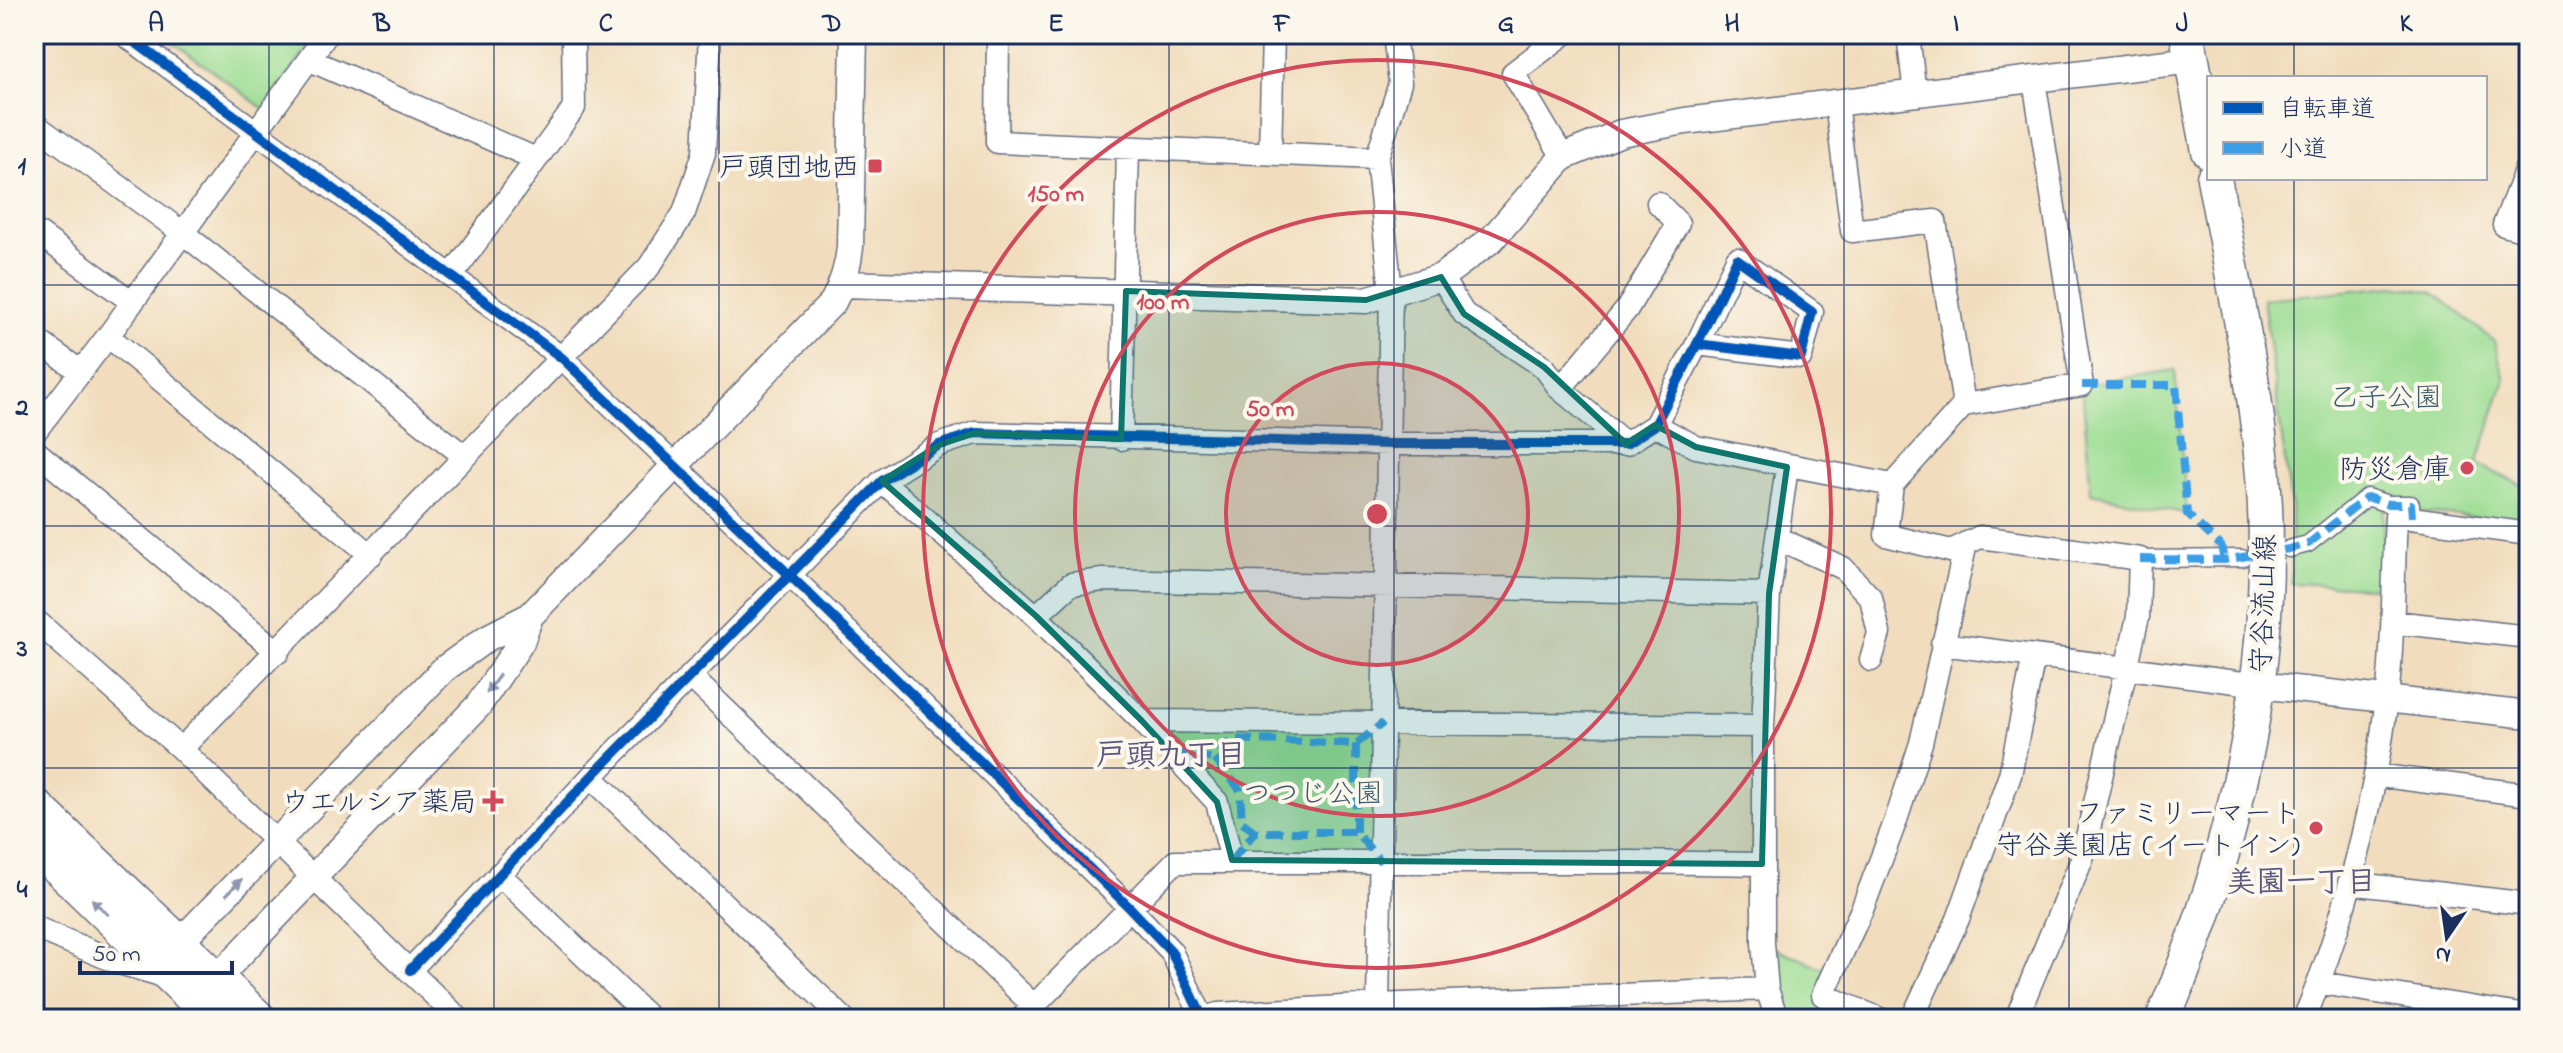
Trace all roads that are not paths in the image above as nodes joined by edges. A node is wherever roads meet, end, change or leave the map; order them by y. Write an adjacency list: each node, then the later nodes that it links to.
1 (124, 34): 17 (street)
2 (327, 34): 12 (street)
3 (573, 34): 23 (street)
4 (710, 34): 39 (street)
5 (854, 34): 32 (street)
6 (998, 34): 19 (street)
7 (1273, 34): 20 (street)
8 (1394, 34): 22 (street)
9 (1564, 34): 21 (street)
10 (1908, 34): 14 (street)
11 (2190, 47): 13 (street); 18 (main road)
12 (310, 60): 17 (street); 23 (street)
13 (2034, 80): 14 (street); 42 (street)
14 (1915, 94): 15 (street)
15 (1836, 103): 21 (street); 42 (street)
16 (34, 124): 29 (street)
17 (257, 131): 29 (street); 30 (street)
18 (2207, 140)
19 (1128, 148): 20 (street); 33 (street)
20 (1270, 153): 22 (street)
21 (1563, 157): 31 (street)
22 (1377, 158): 34 (street)
23 (536, 159): 30 (street)
24 (2529, 161): 28 (street)
25 (2214, 180): 58 (main road, 守谷流山線)
26 (1658, 203): 41 (street)
27 (34, 230): 35 (street)
28 (2529, 232)
29 (183, 233): 35 (street); 49 (street)
30 (452, 275): 39 (street)
31 (1441, 277): 34 (street); 41 (street)
32 (843, 284): 33 (street); 50 (street)
33 (1126, 291): 34 (street); 45 (street)
34 (1391, 292): 46 (street)
35 (132, 302): 36 (street)
36 (108, 336): 40 (street); 59 (street)
37 (34, 338): 40 (street)
38 (1697, 344): 38 (street); 43 (street)
39 (562, 358): 49 (street); 50 (street)
40 (81, 372): 44 (street)
41 (1560, 389): 47 (street)
42 (1964, 405): 53 (street)
43 (1655, 425): 47 (street); 51 (street)
44 (34, 433)
45 (1121, 439): 46 (street); 52 (street)
46 (1390, 444): 47 (street); 62 (street)
47 (1626, 444)
48 (34, 450): 70 (street)
49 (464, 456): 59 (street)
50 (675, 466): 61 (street); 64 (street)
51 (1787, 467): 53 (street); 56 (street)
52 (882, 481): 61 (street); 65 (street)
53 (1892, 485): 57 (street)
54 (2412, 517): 55 (street); 58 (street); 67 (street)
55 (2529, 534)
56 (1777, 538): 63 (street); 72 (street)
57 (1966, 543): 60 (street); 69 (street)
58 (2266, 551): 60 (street); 75 (main road, 守谷流山線)
59 (371, 555): 70 (street)
60 (2140, 559): 73 (street)
61 (789, 575): 74 (street); 95 (street)
62 (1386, 586): 63 (street); 65 (street); 79 (street)
63 (1769, 594): 80 (street)
64 (530, 616): 86 (street); 92 (street, one-way to 92)
65 (1036, 616): 78 (street)
66 (34, 619): 81 (street)
67 (2393, 622): 68 (street); 76 (street)
68 (2529, 637)
69 (1942, 644): 71 (street); 112 (street)
70 (278, 652): 81 (street)
71 (2034, 656): 73 (street); 113 (street)
72 (1871, 660)
73 (2127, 667): 75 (street); 114 (street)
74 (691, 677): 83 (street); 104 (street)
75 (2259, 685): 76 (street); 115 (main road, 守谷流山線)
76 (2387, 699): 77 (street); 82 (street)
77 (2529, 715)
78 (1142, 721): 79 (street); 88 (street)
79 (1383, 723): 80 (street); 89 (street)
80 (1763, 726): 90 (street)
81 (181, 749): 86 (street)
82 (2375, 775): 84 (street); 93 (street)
83 (591, 777): 91 (street); 110 (street)
84 (2529, 795)
85 (34, 806): 97 (highway)
86 (277, 842): 92 (street); 97 (street, one-way to 86)
87 (34, 843): 100 (highway, one-way to 87)
88 (1232, 860): 89 (street); 95 (street)
89 (1381, 862): 90 (street); 103 (street)
90 (1762, 864): 102 (street)
91 (499, 874): 98 (street); 109 (street)
92 (315, 878): 98 (street); 99 (street)
93 (2349, 883): 94 (street); 101 (street)
94 (2529, 904)
95 (1130, 908): 104 (street); 105 (street)
96 (34, 927): 100 (street)
97 (179, 943): 99 (highway); 100 (street)
98 (410, 970): 108 (street)
99 (216, 979): 100 (street); 107 (highway)
100 (176, 981): 106 (highway)
101 (2320, 983): 116 (street); 117 (street)
102 (1767, 989): 103 (street); 111 (street)
103 (1378, 1005): 105 (street)
104 (1032, 1015)
105 (1203, 1018)
106 (216, 1019)
107 (258, 1019)
108 (459, 1019)
109 (650, 1019)
110 (844, 1019)
111 (1777, 1019)
112 (1880, 1019)
113 (1912, 1019)
114 (2016, 1019)
115 (2163, 1019)
116 (2304, 1019)
117 (2527, 1019)

